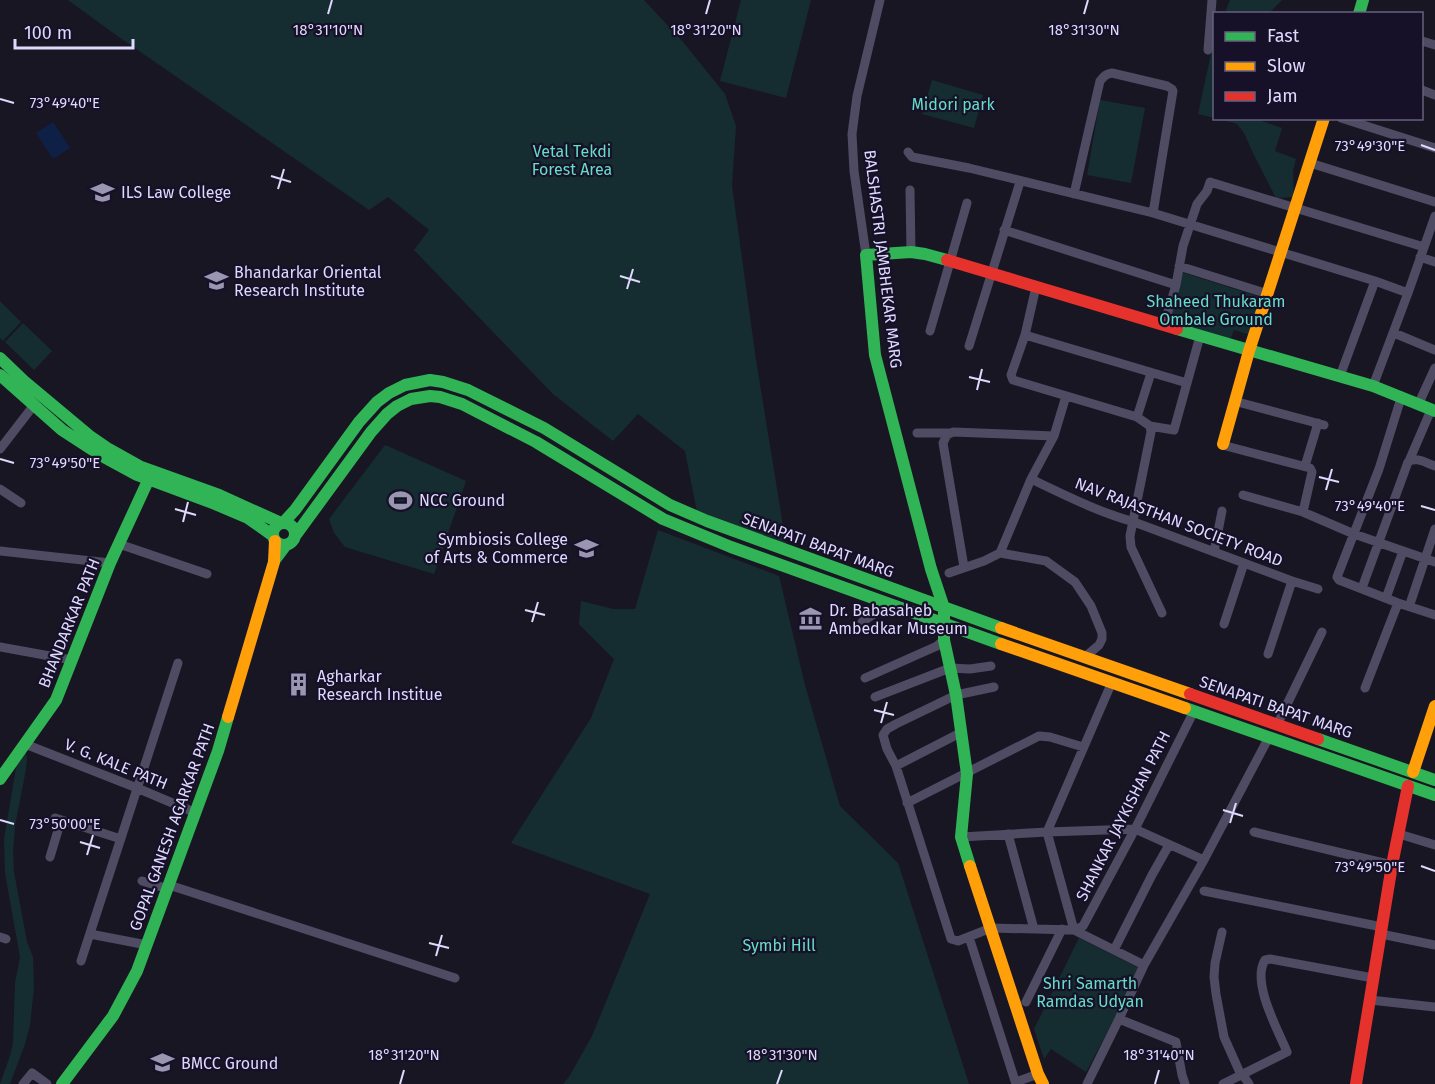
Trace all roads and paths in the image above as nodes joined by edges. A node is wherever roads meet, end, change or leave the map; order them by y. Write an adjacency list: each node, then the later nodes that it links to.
1 (880, 0): 22 (street, BALSHASTRI JAMBHEKAR MARG)
2 (1212, 0): 3 (street)
3 (1208, 50)
4 (1323, 120): 8 (main road)
5 (1347, 120): 6 (street)
6 (1435, 148)
7 (908, 152): 9 (street)
8 (1310, 163): 12 (street); 14 (main road)
9 (1020, 182): 11 (street); 18 (street)
10 (910, 190): 20 (street)
11 (1074, 194): 15 (street); 15 (street)
12 (1435, 202)
13 (967, 203): 24 (street)
14 (1296, 208): 17 (street); 19 (street); 21 (main road)
15 (1154, 213): 17 (street)
16 (1435, 216): 19 (street)
17 (1190, 224): 21 (street); 26 (street)
18 (1005, 230): 27 (street); 29 (street)
19 (1424, 247): 23 (street)
20 (910, 252): 22 (main road); 24 (main road)
21 (1281, 253): 28 (street); 32 (main road)
22 (866, 255): 96 (main road, BALSHASTRI JAMBHEKAR MARG)
23 (1420, 256): 25 (street); 31 (street)
24 (951, 261): 27 (main road); 34 (street)
25 (1435, 262)
26 (1179, 266): 29 (street); 32 (street)
27 (990, 273): 30 (main road); 38 (street)
28 (1375, 281): 31 (street); 45 (street)
29 (1176, 285): 33 (street)
30 (1036, 287): 33 (main road); 36 (street)
31 (1408, 293): 35 (street)
32 (1268, 294): 40 (main road)
33 (1164, 325): 37 (main road)
34 (930, 331)
35 (1394, 333): 39 (street); 47 (street)
36 (1025, 335): 43 (street); 48 (street)
37 (1200, 336): 40 (main road); 46 (street)
38 (969, 346)
39 (1435, 350)
40 (1249, 351): 45 (main road); 50 (main road)
41 (0, 358): 64 (main road)
42 (1435, 368): 52 (street)
43 (1151, 373): 46 (street); 54 (street)
44 (0, 375): 51 (main road)
45 (1340, 376): 47 (main road)
46 (1187, 383): 55 (street)
47 (1373, 386): 49 (main road)
48 (1066, 396): 54 (street); 58 (street)
49 (1401, 398): 52 (main road); 74 (street)
50 (1234, 401): 59 (main road); 63 (street)
51 (34, 405): 60 (street); 64 (main road)
52 (1418, 405): 53 (main road)
53 (1433, 410): 61 (street)
54 (1137, 417): 55 (street)
55 (1150, 426): 71 (street)
56 (917, 433): 57 (street)
57 (950, 433): 58 (street); 86 (street)
58 (1053, 436): 65 (street)
59 (1223, 444): 63 (street)
60 (0, 449)
61 (1409, 461): 62 (street); 76 (street)
62 (1435, 465)
63 (1305, 466): 70 (street)
64 (151, 476): 72 (main road); 75 (main road); 77 (main road, BHANDARKAR PATH)
65 (1031, 479): 71 (street, NAV RAJASTHAN SOCIETY ROAD); 81 (street)
66 (0, 489): 68 (street)
67 (1243, 495): 70 (street)
68 (21, 503)
69 (1222, 511): 80 (street)
70 (1303, 512): 74 (street)
71 (1134, 522): 80 (street, NAV RAJASTHAN SOCIETY ROAD); 97 (street)
72 (282, 523): 75 (main road, SENAPATI BAPAT MARG); 75 (main road); 96 (main road, SENAPATI BAPAT MARG)
73 (1435, 529): 82 (street)
74 (1354, 534): 76 (street); 90 (street)
75 (282, 539): 95 (main road, SENAPATI BAPAT MARG); 133 (main road, GOPAL GANESH AGARKAR PATH)
76 (1379, 543): 79 (street); 90 (street)
77 (119, 544): 84 (main road, BHANDARKAR PATH); 88 (street)
78 (0, 551): 84 (street)
79 (1403, 551): 82 (street); 92 (street)
80 (1214, 552): 85 (street, NAV RAJASTHAN SOCIETY ROAD)
81 (1000, 553): 86 (street); 106 (street)
82 (1425, 559): 83 (street); 93 (street)
83 (1435, 562)
84 (110, 563): 107 (main road, BHANDARKAR PATH)
85 (1244, 563): 89 (street, NAV RAJASTHAN SOCIETY ROAD); 100 (street)
86 (964, 567): 87 (street)
87 (949, 573)
88 (207, 574)
89 (1292, 581): 91 (street, NAV RAJASTHAN SOCIETY ROAD); 105 (street)
90 (1362, 588): 92 (street)
91 (1318, 589)
92 (1386, 598): 94 (street)
93 (1411, 601)
94 (1398, 603): 98 (street); 114 (street)
95 (889, 604): 99 (street); 101 (main road, SENAPATI BAPAT MARG)
96 (944, 608): 101 (main road, BALSHASTRI JAMBHEKAR MARG); 106 (main road, SENAPATI BAPAT MARG)
97 (1162, 613)
98 (1435, 615)
99 (862, 622)
100 (1224, 624)
101 (945, 625): 103 (main road, BALSHASTRI JAMBHEKAR MARG); 112 (main road, SENAPATI BAPAT MARG)
102 (1322, 632): 119 (street)
103 (944, 640): 110 (main road, BALSHASTRI JAMBHEKAR MARG); 111 (street)
104 (0, 647): 107 (street)
105 (1268, 654)
106 (1085, 657): 119 (main road, SENAPATI BAPAT MARG)
107 (72, 660): 122 (main road, BHANDARKAR PATH)
108 (178, 663): 130 (street)
109 (991, 666): 110 (street)
110 (950, 668): 115 (main road, BALSHASTRI JAMBHEKAR MARG); 116 (street)
111 (865, 678)
112 (1112, 682): 118 (main road, SENAPATI BAPAT MARG); 123 (street)
113 (994, 687): 115 (street)
114 (1365, 688)
115 (956, 695): 120 (main road, BALSHASTRI JAMBHEKAR MARG); 124 (street)
116 (875, 697)
117 (1435, 706): 125 (main road)
118 (1194, 711): 121 (main road, SENAPATI BAPAT MARG); 136 (street, SHANKAR JAYKISHAN PATH)
119 (1277, 725): 125 (main road, SENAPATI BAPAT MARG)
120 (962, 732): 124 (street); 126 (main road, BALSHASTRI JAMBHEKAR MARG)
121 (1269, 737): 129 (main road, SENAPATI BAPAT MARG); 146 (street)
122 (25, 744): 127 (main road, BHANDARKAR PATH); 130 (street, V. G. KALE PATH)
123 (1083, 747): 126 (street); 138 (street)
124 (896, 766): 132 (street)
125 (1413, 772): 128 (main road, SENAPATI BAPAT MARG); 129 (main road)
126 (967, 774): 132 (street); 141 (main road, BALSHASTRI JAMBHEKAR MARG)
127 (0, 779)
128 (1435, 780)
129 (1408, 786): 131 (main road, SENAPATI BAPAT MARG); 140 (main road)
130 (137, 788): 133 (street, V. G. KALE PATH); 142 (street)
131 (1435, 795)
132 (908, 803): 158 (street)
133 (196, 813): 149 (main road, GOPAL GANESH AGARKAR PATH)
134 (55, 818): 135 (street)
135 (67, 822): 142 (street); 145 (street)
136 (1135, 829): 138 (street); 143 (street); 154 (street, SHANKAR JAYKISHAN PATH)
137 (1254, 831): 147 (street)
138 (1047, 832): 139 (street); 154 (street)
139 (1008, 834): 141 (street); 152 (street)
140 (1399, 834): 144 (street); 147 (main road)
141 (961, 837): 151 (main road)
142 (121, 839): 157 (street)
143 (1169, 844): 146 (street); 161 (street)
144 (1435, 845)
145 (50, 857)
146 (1204, 860): 163 (street)
147 (1392, 865): 155 (main road)
148 (142, 881): 149 (street)
149 (169, 887): 159 (main road, GOPAL GANESH AGARKAR PATH); 164 (street)
150 (1204, 891): 155 (street)
151 (991, 928): 152 (street); 158 (street); 171 (main road)
152 (1034, 929): 153 (street)
153 (1062, 929): 154 (street); 167 (street)
154 (1074, 930): 161 (street)
155 (1381, 931): 160 (street); 165 (main road)
156 (1222, 932): 170 (street)
157 (90, 934): 159 (street); 162 (street)
158 (969, 937): 172 (street)
159 (147, 945): 175 (main road, GOPAL GANESH AGARKAR PATH)
160 (1435, 945)
161 (1114, 950): 163 (street)
162 (81, 962)
163 (1144, 965): 169 (street)
164 (455, 978)
165 (1374, 978): 166 (main road); 170 (street)
166 (1370, 1000): 168 (street); 180 (main road)
167 (1026, 1002)
168 (1435, 1007)
169 (1119, 1019): 176 (street); 177 (street)
170 (1241, 1075): 178 (street); 179 (street)
171 (1041, 1079): 172 (street)
172 (1016, 1083)
173 (23, 1084): 174 (street)
174 (47, 1084)
175 (62, 1084)
176 (1087, 1084)
177 (1185, 1084)
178 (1223, 1084)
179 (1249, 1084)
180 (1356, 1084)

